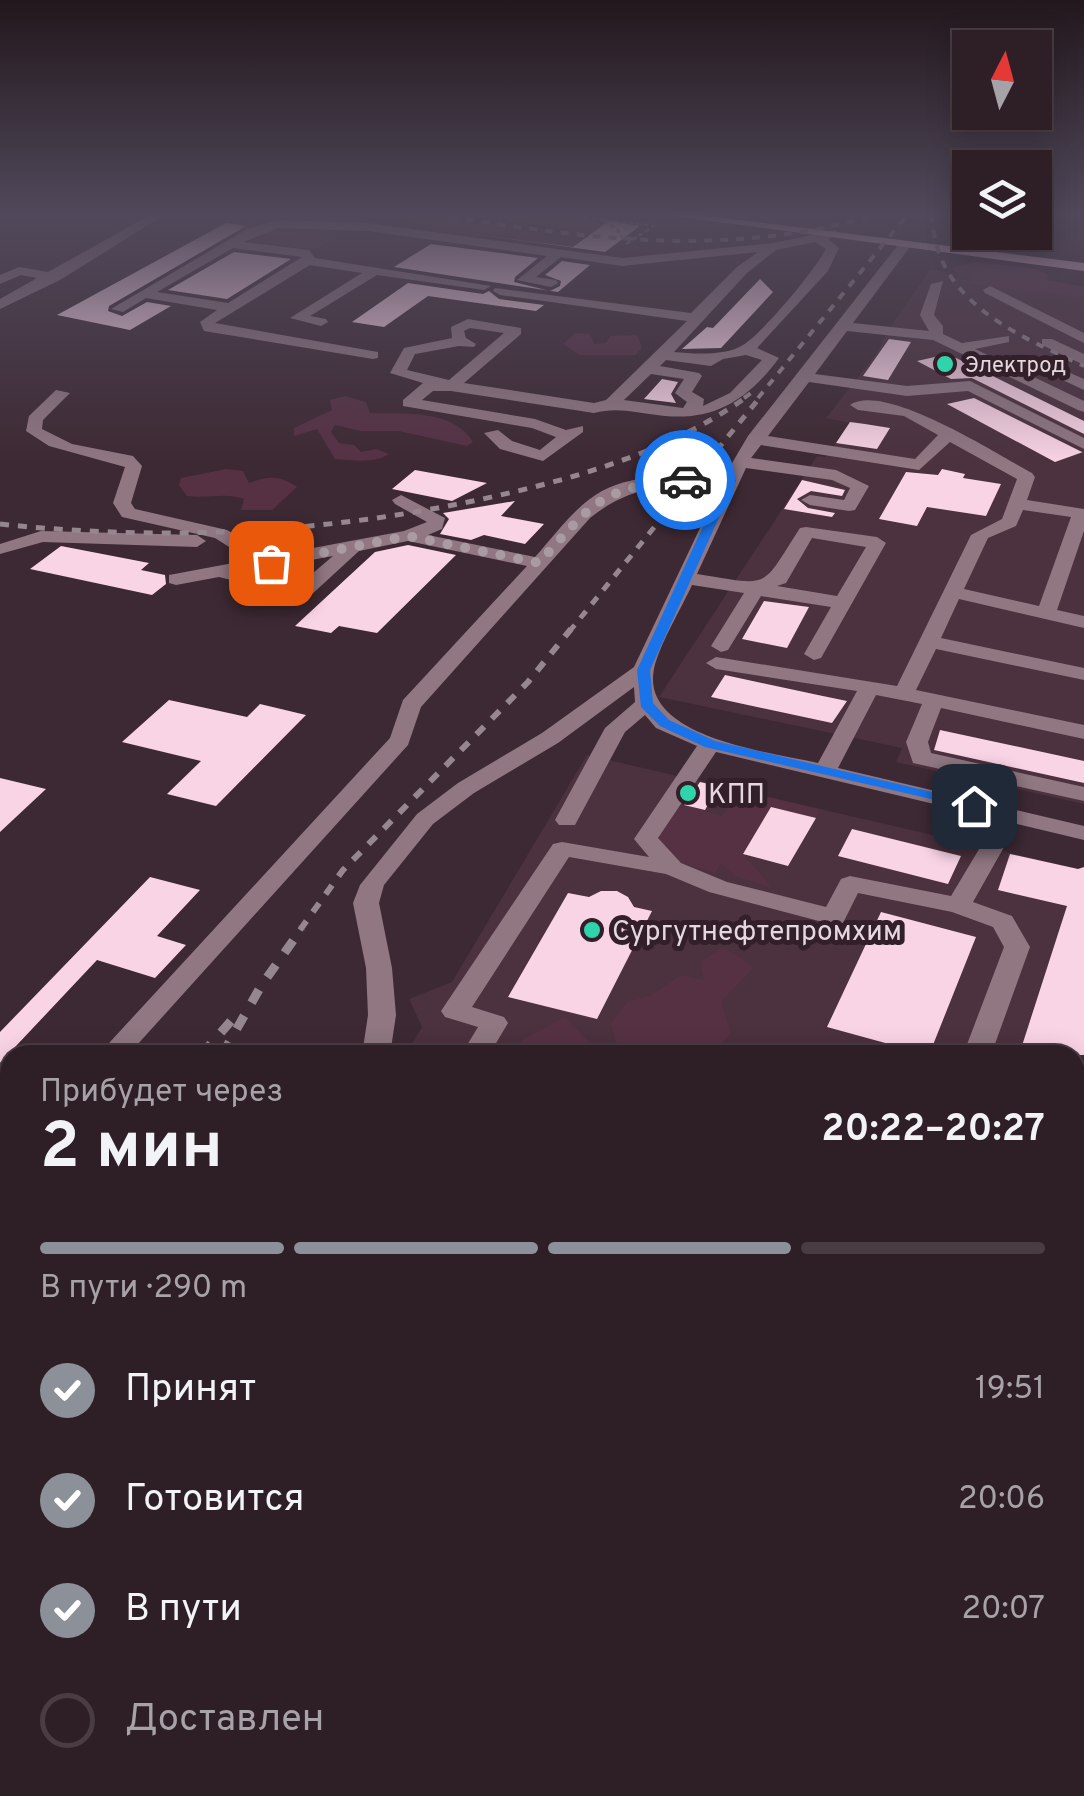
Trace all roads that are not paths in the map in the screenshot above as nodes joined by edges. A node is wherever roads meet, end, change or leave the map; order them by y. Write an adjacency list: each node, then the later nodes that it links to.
1 (137, 298): 12 (street)
2 (168, 298): 11 (street)
3 (248, 298): 11 (street)
4 (330, 298): 14 (street)
5 (549, 298): 13 (street)
6 (714, 298): 13 (street)
7 (795, 298): 21 (street)
8 (864, 298): 15 (street)
9 (933, 298): 19 (street)
10 (1005, 298): 17 (street)
11 (231, 308): 25 (street)
12 (118, 309)
13 (694, 318): 23 (street)
14 (321, 322)
15 (842, 326): 19 (street); 29 (street)
16 (1004, 339): 19 (street)
17 (1084, 339)
18 (460, 341): 22 (street); 22 (street); 31 (street)
19 (949, 342): 24 (street); 36 (street)
20 (1047, 342): 27 (street)
21 (747, 350): 23 (street); 33 (street)
22 (492, 351): 31 (street)
23 (664, 354): 28 (street)
24 (918, 354)
25 (373, 355)
26 (1030, 359): 30 (street)
27 (1084, 360)
28 (649, 369): 33 (street); 35 (street)
29 (803, 377): 41 (street); 42 (street)
30 (1084, 385)
31 (451, 386): 37 (street); 39 (street)
32 (62, 393): 50 (street)
33 (612, 402): 37 (street)
34 (858, 405): 40 (street)
35 (690, 407)
36 (1084, 407)
37 (594, 408): 39 (street)
38 (492, 432): 39 (street)
39 (568, 436)
40 (947, 436): 41 (street); 46 (street)
41 (754, 440): 43 (street)
42 (1084, 444)
43 (735, 471): 45 (street); 53 (street); 55 (street)
44 (401, 500): 48 (street)
45 (810, 500)
46 (1015, 504): 47 (street); 58 (street)
47 (1083, 514): 60 (street)
48 (408, 536): 49 (street); 53 (street)
49 (354, 546): 52 (street); 54 (street)
50 (244, 548): 51 (street); 52 (street)
51 (4, 549)
52 (300, 558): 54 (street)
53 (539, 563): 79 (street)
54 (212, 573): 56 (street)
55 (685, 578): 57 (street); 64 (street)
56 (176, 579)
57 (756, 588): 59 (street); 59 (street); 66 (street)
58 (953, 592): 60 (street); 62 (street)
59 (846, 602): 63 (street)
60 (1046, 614): 61 (street)
61 (1084, 622)
62 (929, 642): 65 (street); 67 (street)
63 (814, 654)
64 (644, 670): 69 (street); 80 (street)
65 (1084, 674)
66 (870, 687): 67 (street); 72 (street)
67 (904, 694): 68 (street)
68 (934, 700): 70 (street); 73 (street)
69 (646, 704): 71 (street); 75 (street)
70 (1084, 732)
71 (710, 744): 72 (street); 77 (street)
72 (824, 772): 74 (street)
73 (1084, 794)
74 (1011, 815): 76 (street); 78 (street)
75 (567, 820)
76 (1084, 832)
77 (672, 868): 78 (street); 81 (street)
78 (958, 905): 82 (street)
79 (121, 1045)
80 (378, 1045)
81 (480, 1045)
82 (981, 1045)

